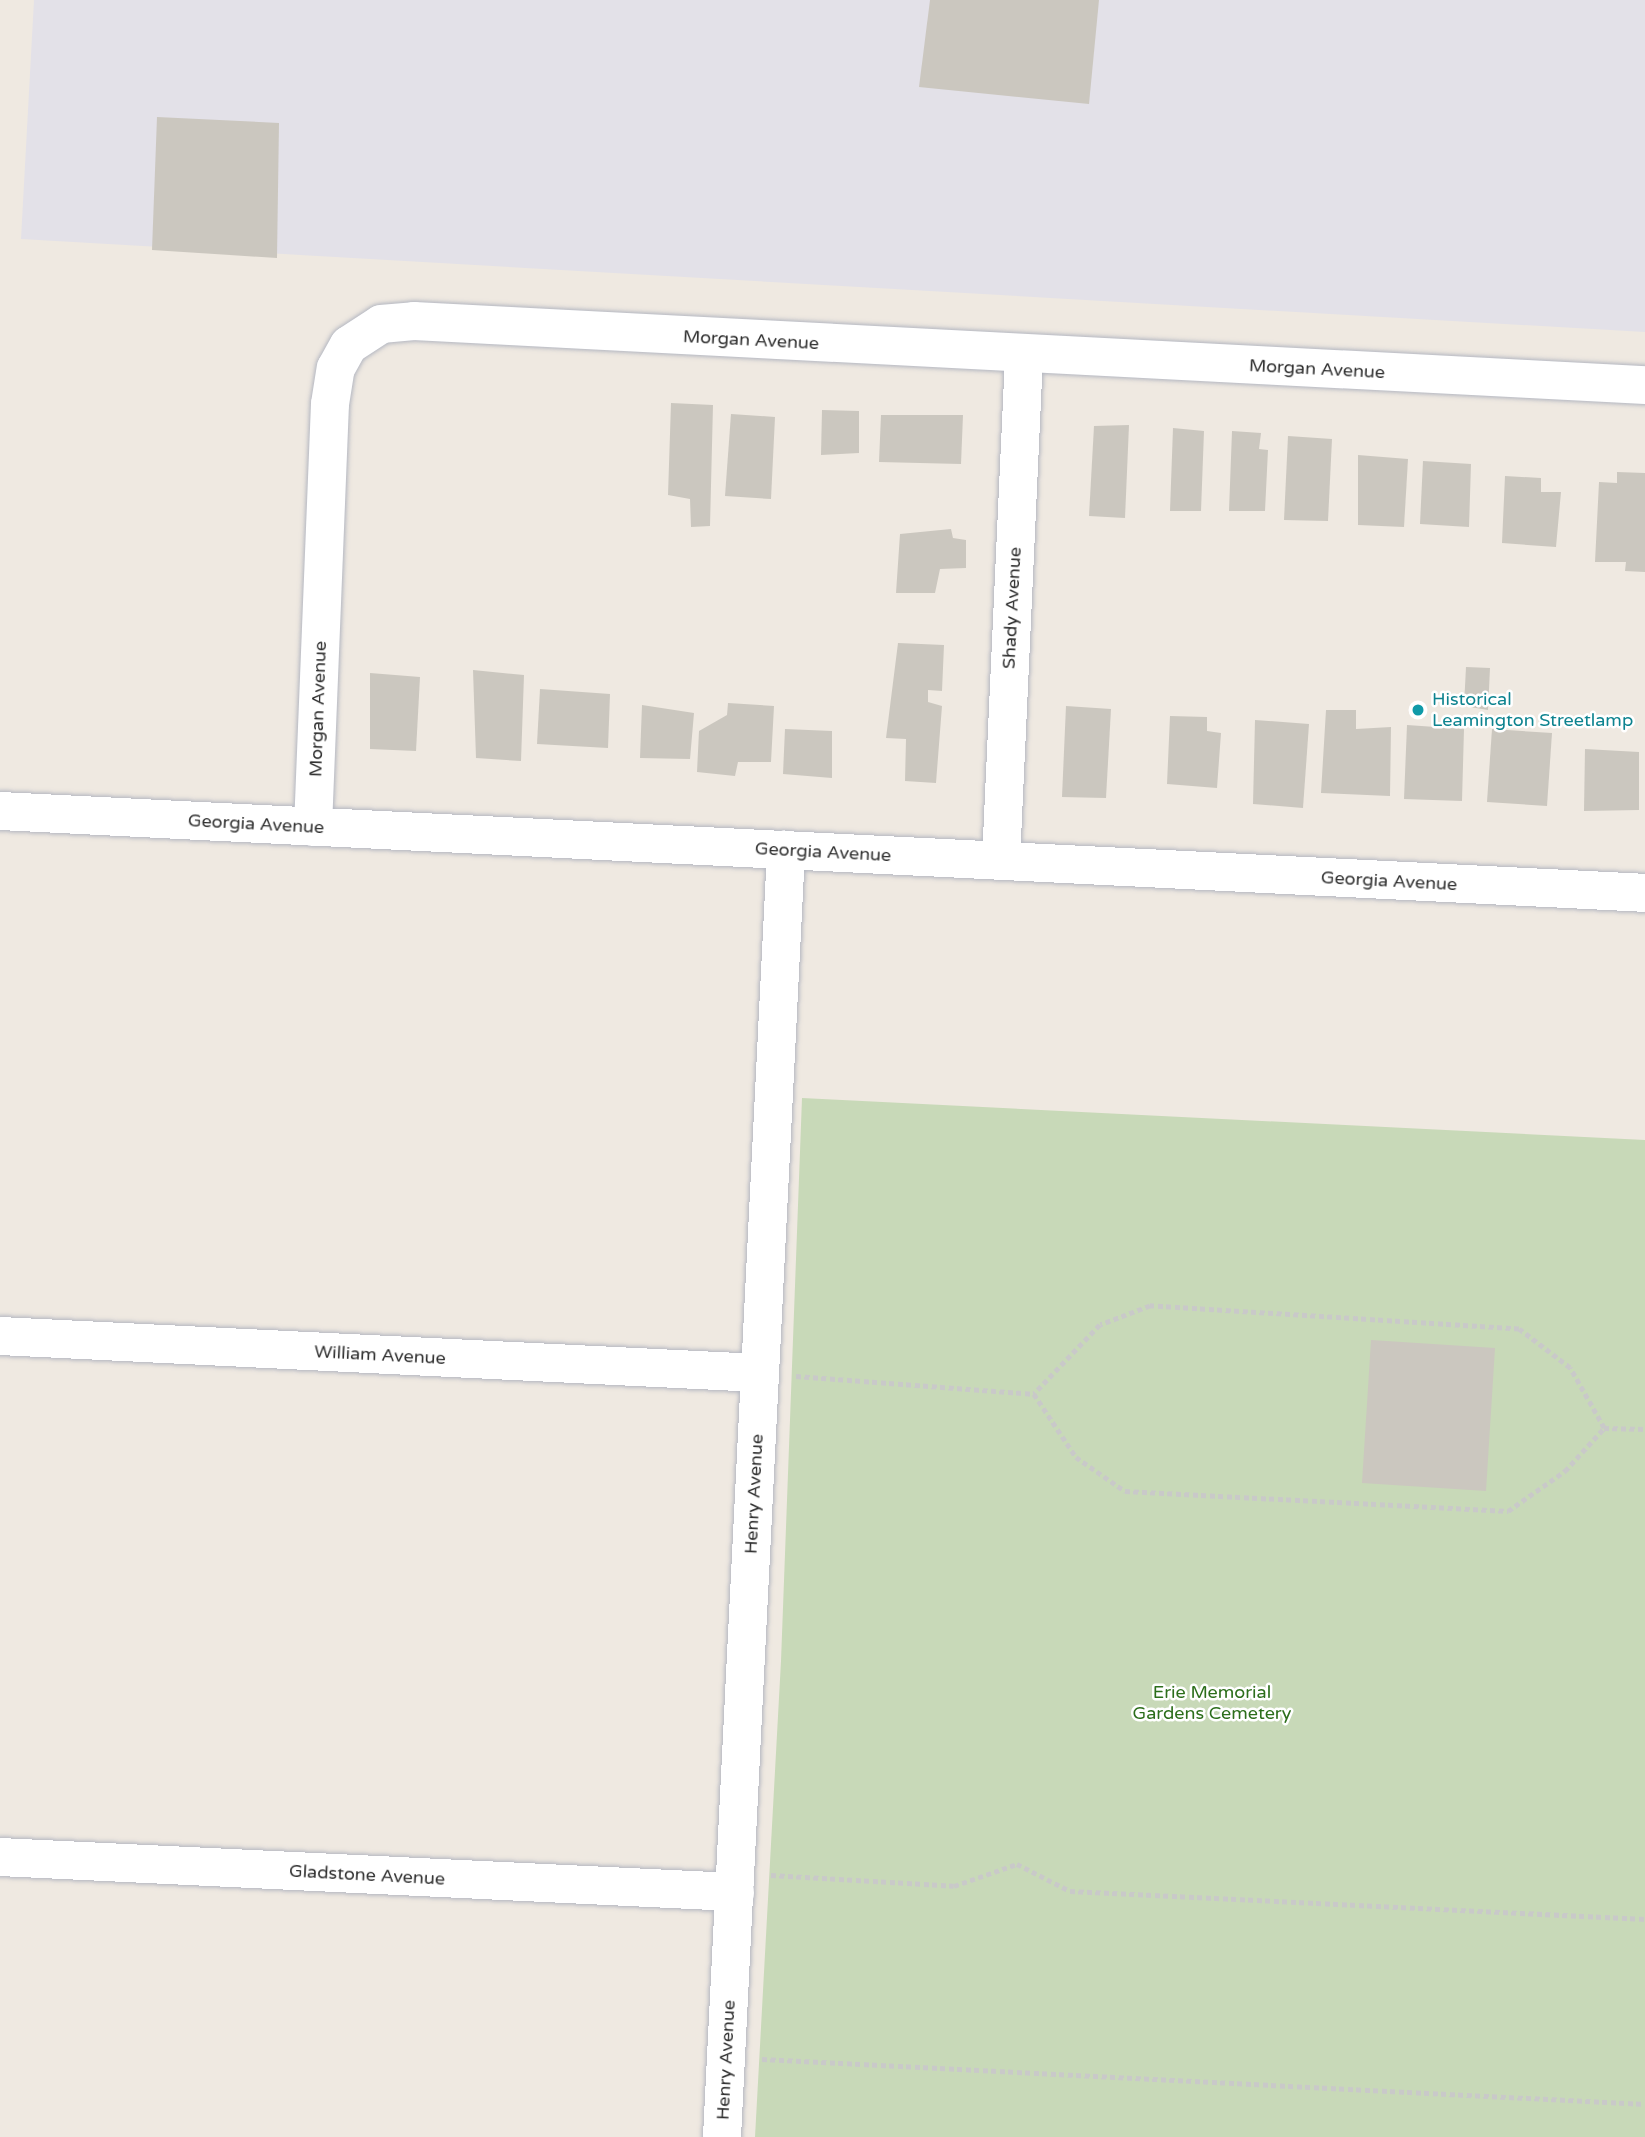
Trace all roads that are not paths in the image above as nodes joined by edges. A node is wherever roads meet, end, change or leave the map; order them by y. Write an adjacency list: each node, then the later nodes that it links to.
1 (1024, 356): 2 (street, Morgan Avenue); 4 (street, Morgan Avenue); 6 (street, Shady Avenue)
2 (1645, 385)
3 (0, 811): 4 (street, Georgia Avenue)
4 (313, 827): 5 (street, Georgia Avenue)
5 (786, 850): 6 (street, Georgia Avenue); 9 (street, Henry Avenue)
6 (1001, 861): 7 (street, Georgia Avenue)
7 (1645, 894)
8 (0, 1336): 9 (street, William Avenue)
9 (760, 1373): 11 (street, Henry Avenue)
10 (0, 1857): 11 (street, Gladstone Avenue)
11 (735, 1882): 12 (street, Henry Avenue)
12 (722, 2137)

